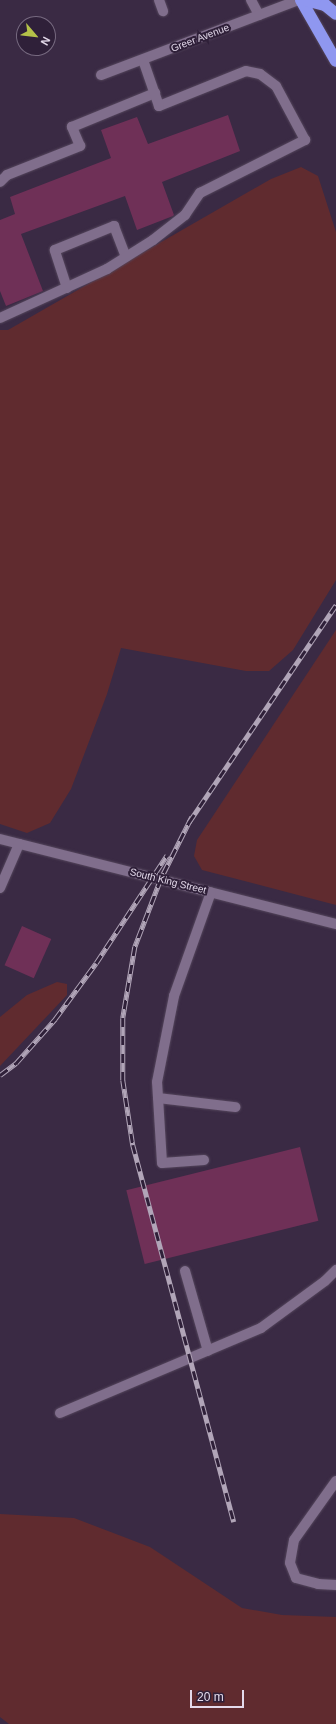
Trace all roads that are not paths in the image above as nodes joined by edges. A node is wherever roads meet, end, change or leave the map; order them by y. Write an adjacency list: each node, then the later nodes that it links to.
1 (159, 0): 6 (street)
2 (251, 0): 8 (street)
3 (298, 0): 8 (street, Greer Avenue)
4 (301, 0): 10 (highway)
5 (305, 0): 7 (highway)
6 (163, 11)
7 (336, 14)
8 (259, 15): 9 (street, Greer Avenue)
9 (142, 60): 11 (street, Greer Avenue); 12 (street)
10 (336, 61)
11 (101, 75)
12 (155, 93): 13 (street); 14 (street)
13 (0, 182)
14 (126, 257): 15 (street); 15 (street)
15 (67, 288): 16 (street)
16 (0, 318)
17 (0, 839): 18 (street, South King Street)
18 (19, 844): 19 (street); 20 (street, South King Street)
19 (0, 888)
20 (211, 892): 21 (street, South King Street); 22 (street)
21 (336, 924)
22 (158, 1098): 23 (street); 24 (street)
23 (235, 1107)
24 (204, 1160)
25 (185, 1270): 27 (street)
26 (336, 1270): 27 (street)
27 (208, 1351): 28 (street)
28 (60, 1413)
29 (336, 1481): 30 (street)
30 (336, 1585)

